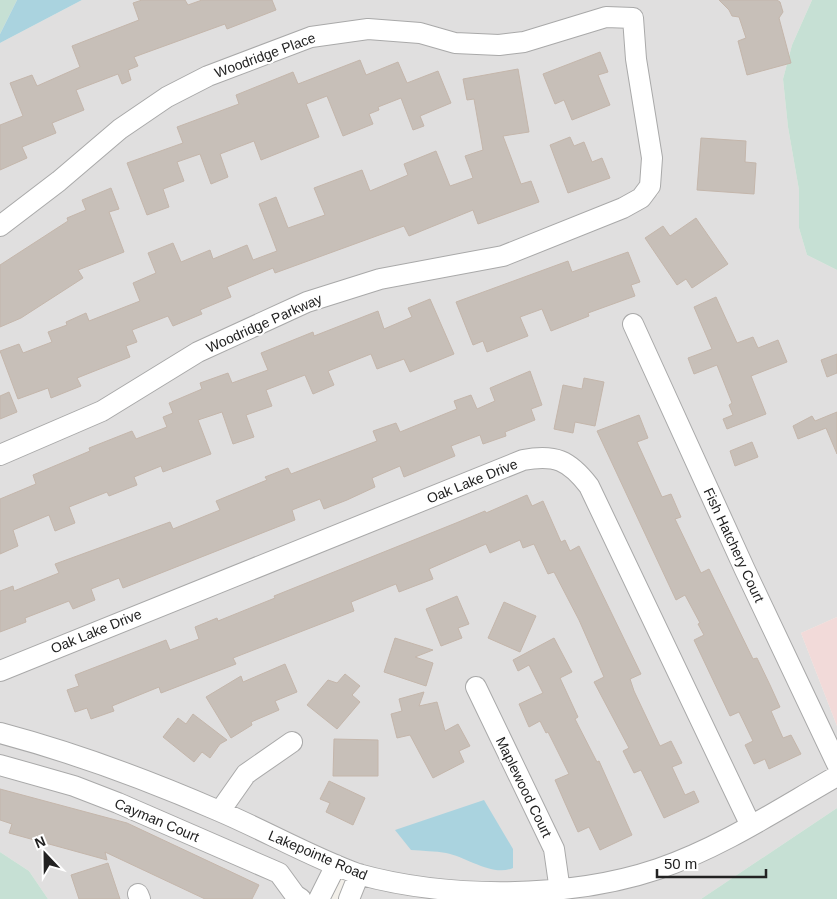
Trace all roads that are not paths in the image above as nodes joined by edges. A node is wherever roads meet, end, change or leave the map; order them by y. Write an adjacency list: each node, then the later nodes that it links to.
1 (633, 18): 2 (street, Woodridge Place); 4 (street, Woodridge Parkway)
2 (0, 226)
3 (633, 324): 9 (street, Fish Hatchery Court)
4 (0, 455)
5 (0, 671): 13 (street, Oak Lake Drive)
6 (476, 687): 16 (street, Maplewood Court)
7 (0, 733): 12 (street, Lakepointe Road)
8 (292, 742): 12 (street)
9 (837, 764)
10 (0, 765): 17 (street, Cayman Court)
11 (837, 776): 13 (street, Lakepointe Road)
12 (220, 811): 14 (street, Lakepointe Road)
13 (751, 826): 16 (street, Lakepointe Road)
14 (336, 865): 15 (street, Lakepointe Road); 18 (street)
15 (359, 874): 16 (street, Lakepointe Road); 19 (street)
16 (560, 891)
17 (301, 899)
18 (319, 899)
19 (349, 899)

